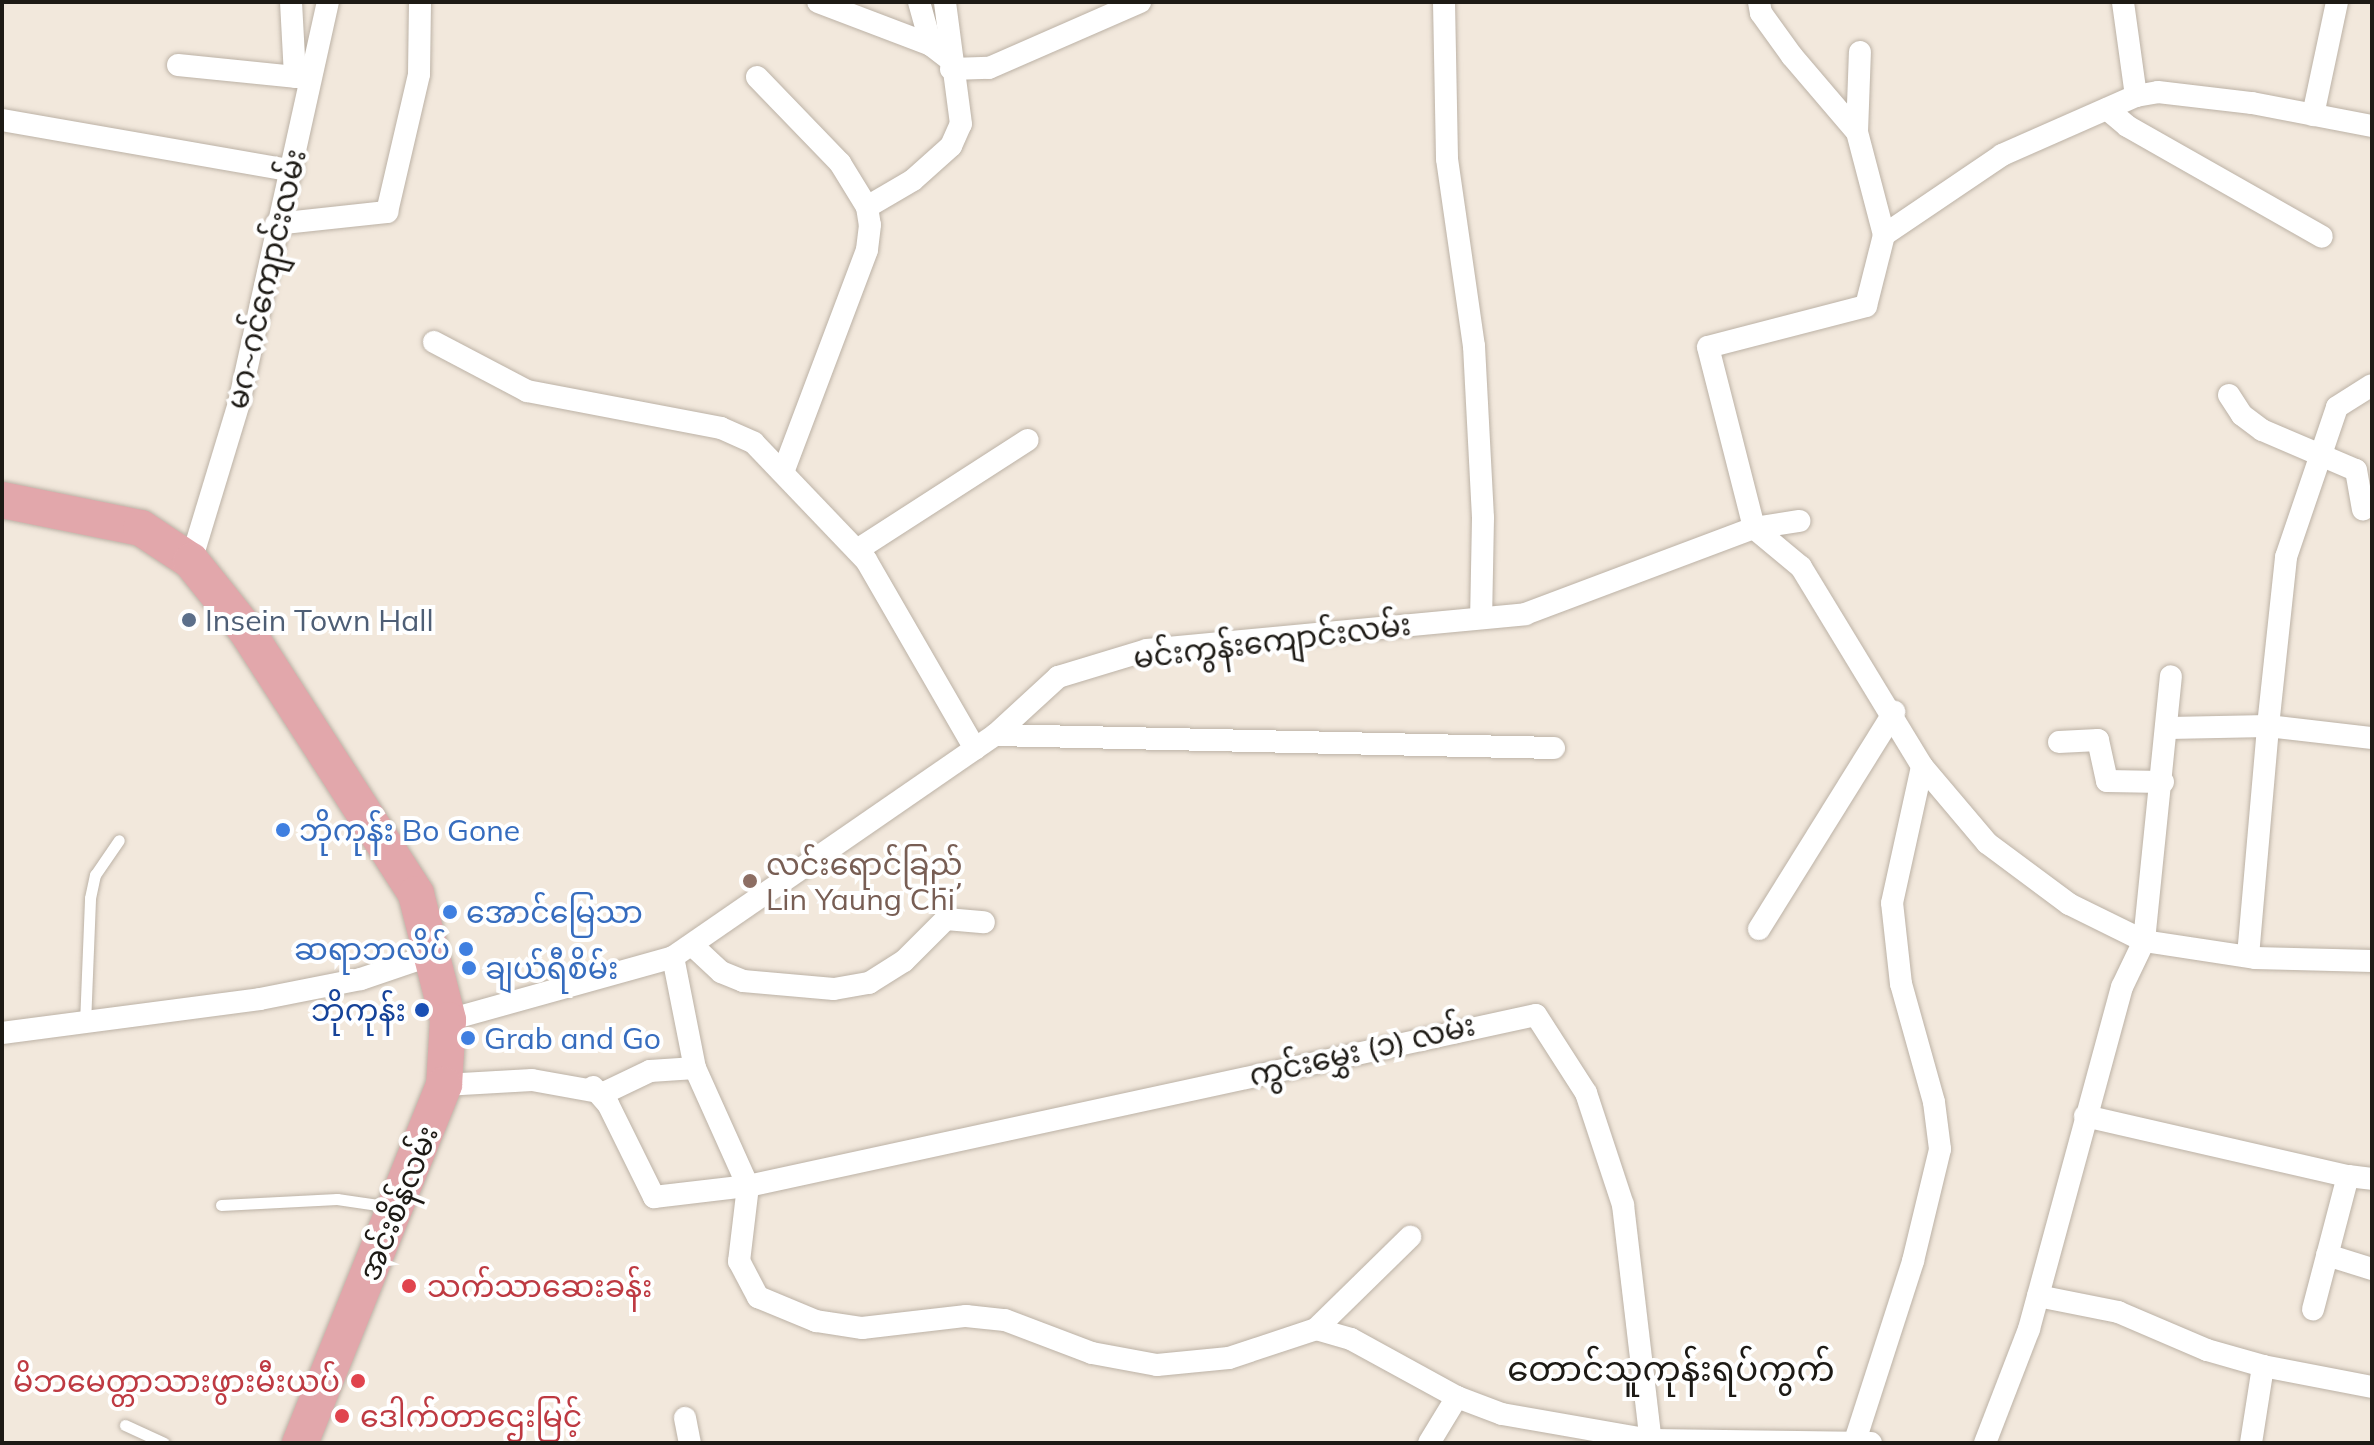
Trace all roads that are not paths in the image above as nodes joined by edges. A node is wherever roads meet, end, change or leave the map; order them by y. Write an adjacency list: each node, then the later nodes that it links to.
1 (291, 2): 17 (street, မဂ~ဂင်ကျောင်းလမ်း)
2 (328, 2): 17 (street)
3 (420, 2): 26 (street)
4 (818, 2): 12 (street)
5 (919, 2): 12 (street)
6 (945, 2): 14 (street)
7 (1140, 2): 14 (street)
8 (1444, 2): 41 (street)
9 (1759, 2): 23 (street)
10 (2123, 2): 18 (street)
11 (2337, 2): 20 (street)
12 (931, 45): 14 (street)
13 (1860, 52): 23 (street)
14 (950, 64): 25 (street)
15 (178, 65): 17 (street)
16 (757, 77): 25 (street)
17 (301, 78): 24 (street, မဂ~ဂင်ကျောင်းလမ်း)
18 (2136, 96): 19 (street); 20 (street)
19 (2107, 109): 27 (street); 28 (street)
20 (2313, 115): 22 (street)
21 (2, 120): 24 (street)
22 (2372, 126)
23 (1857, 132): 27 (street)
24 (293, 171): 26 (street, မဂ~ဂင်ကျောင်းလမ်း)
25 (867, 207): 34 (street)
26 (276, 224): 40 (street, မဂ~ဂင်ကျောင်းလမ်း)
27 (1884, 235): 38 (street)
28 (2322, 237)
29 (434, 342): 34 (street)
30 (2372, 385): 33 (street)
31 (2229, 395): 33 (street)
32 (1028, 440): 39 (street)
33 (2321, 453): 36 (street); 44 (street)
34 (784, 470): 39 (street)
35 (2, 500): 40 (main road, အင်းစိန်လမ်း)
36 (2363, 509)
37 (1799, 521): 38 (street, မင်းကွန်းကျောင်းလမ်း)
38 (1754, 528): 41 (street, မင်းကွန်းကျောင်းလမ်း); 43 (street)
39 (857, 550): 50 (street)
40 (191, 561): 58 (main road, အင်းစိန်လမ်း)
41 (1481, 618): 46 (street, မင်းကွန်းကျောင်းလမ်း)
42 (2171, 676): 45 (street)
43 (1894, 712): 51 (street); 55 (street)
44 (2268, 726): 45 (street); 47 (street); 59 (street)
45 (2169, 728): 52 (street)
46 (995, 735): 49 (street); 50 (street, မင်းကွန်းကျောင်းလမ်း)
47 (2372, 738)
48 (2059, 742): 52 (street)
49 (1554, 748)
50 (975, 749): 57 (street, မင်းကွန်းကျောင်းလမ်း)
51 (1922, 766): 56 (street); 85 (street)
52 (2163, 782): 56 (street)
53 (119, 840): 62 (lane)
54 (984, 922): 57 (street)
55 (1759, 929)
56 (2144, 941): 59 (street); 67 (street)
57 (683, 951): 61 (street, မင်းကွန်းကျောင်းလမ်း); 64 (street)
58 (432, 955): 61 (main road, အင်းစိန်လမ်း); 62 (street)
59 (2248, 956): 60 (street)
60 (2372, 961)
61 (448, 1020): 65 (main road, အင်းစိန်လမ်း)
62 (84, 1024): 63 (street)
63 (2, 1033)
64 (695, 1068): 66 (street); 70 (street)
65 (444, 1085): 66 (street); 72 (main road, အင်းစိန်လမ်း)
66 (593, 1087): 70 (street)
67 (2085, 1116): 68 (street); 76 (street)
68 (2348, 1176): 69 (street); 74 (street)
69 (2372, 1179)
70 (748, 1186): 78 (street); 84 (street, ကွင်းမွှေး (၁) လမ်း)
71 (221, 1205): 72 (lane)
72 (397, 1208): 87 (main road, အင်းစိန်လမ်း)
73 (1410, 1237): 78 (street)
74 (2327, 1255): 75 (street); 77 (street)
75 (2372, 1269)
76 (2038, 1296): 79 (street); 90 (street)
77 (2313, 1309)
78 (1316, 1329): 81 (street)
79 (2263, 1366): 80 (street); 91 (street)
80 (2372, 1387)
81 (1457, 1397): 84 (street); 89 (street)
82 (685, 1418): 88 (street)
83 (125, 1425): 86 (lane)
84 (1651, 1442): 85 (street)
85 (1863, 1442)
86 (164, 1443)
87 (300, 1443)
88 (690, 1443)
89 (1429, 1443)
90 (1985, 1443)
91 (2251, 1443)

